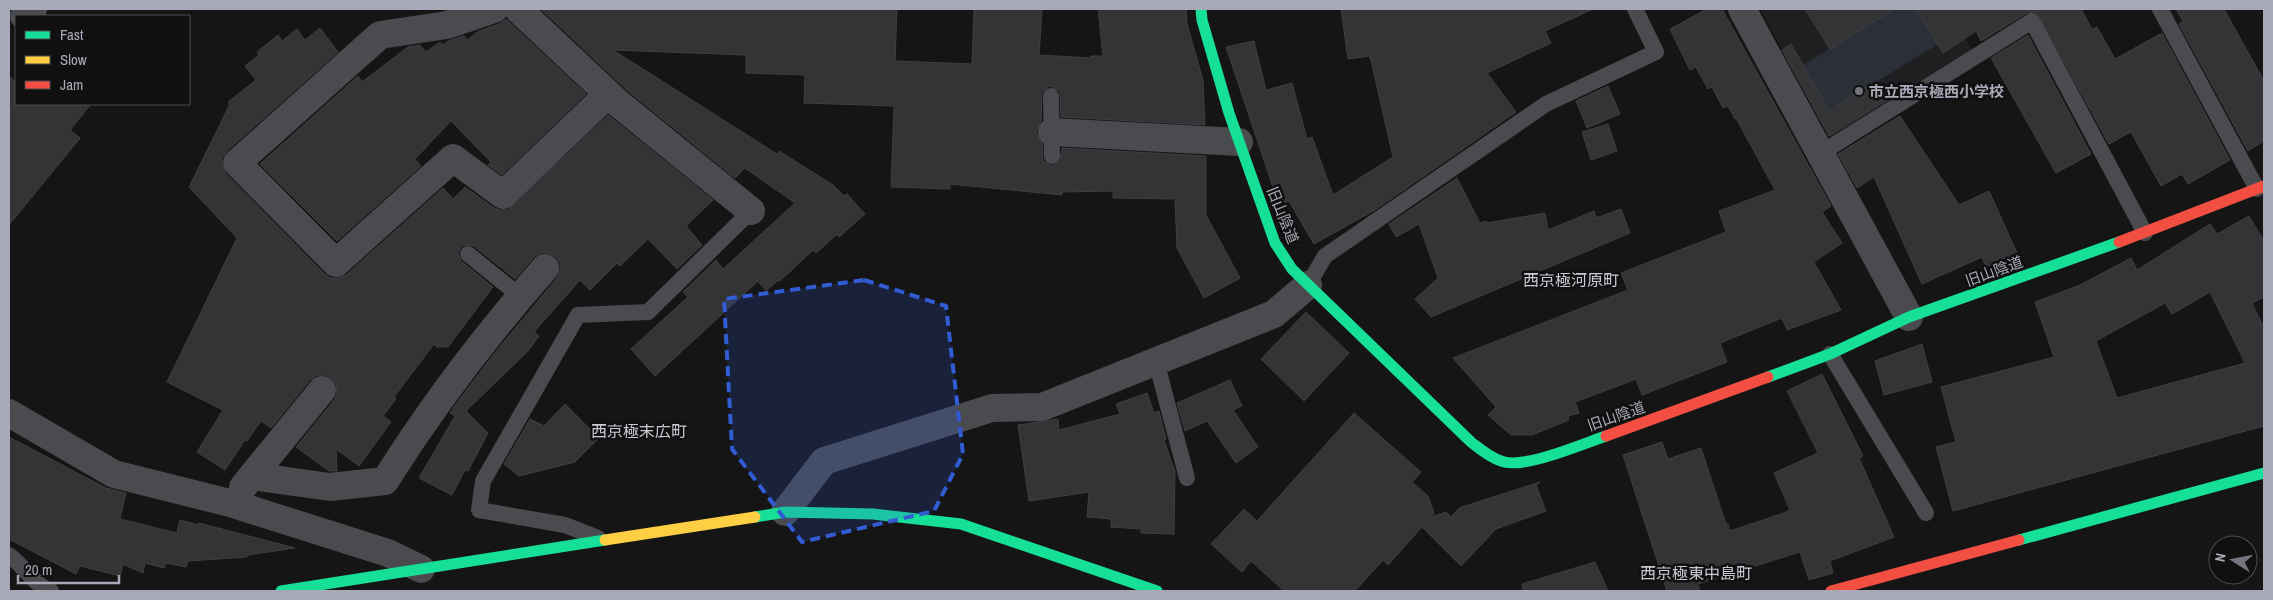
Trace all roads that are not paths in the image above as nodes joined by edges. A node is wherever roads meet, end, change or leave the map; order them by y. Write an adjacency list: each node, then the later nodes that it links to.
1 (494, 9): 7 (street)
2 (518, 9): 7 (street)
3 (1201, 9): 9 (street, 旧山陰道)
4 (1635, 9): 17 (lane)
5 (1742, 9): 11 (street)
6 (2160, 9): 12 (lane)
7 (608, 94): 13 (street)
8 (1051, 96): 10 (lane)
9 (1239, 142): 10 (street); 17 (street, 旧山陰道)
10 (1052, 144)
11 (1821, 153): 14 (lane); 19 (street)
12 (2261, 188): 14 (street, 旧山陰道)
13 (751, 210): 30 (lane)
14 (2145, 232): 19 (street, 旧山陰道)
15 (468, 254): 18 (lane)
16 (545, 268): 18 (street)
17 (1308, 285): 20 (street, 旧山陰道); 21 (street)
18 (520, 296): 25 (street)
19 (1910, 317): 20 (street, 旧山陰道)
20 (1830, 354): 29 (lane)
21 (1156, 362): 26 (lane); 28 (street)
22 (322, 390): 25 (street)
23 (9, 413): 27 (street)
24 (2264, 473): 36 (street)
25 (252, 476): 27 (street)
26 (1187, 478)
27 (230, 503): 32 (street)
28 (786, 512): 30 (street); 35 (street)
29 (1926, 513)
30 (602, 540): 32 (street)
31 (9, 555): 33 (lane)
32 (421, 569): 34 (street)
33 (51, 591)
34 (281, 591)
35 (1157, 591)
36 (1831, 591)

